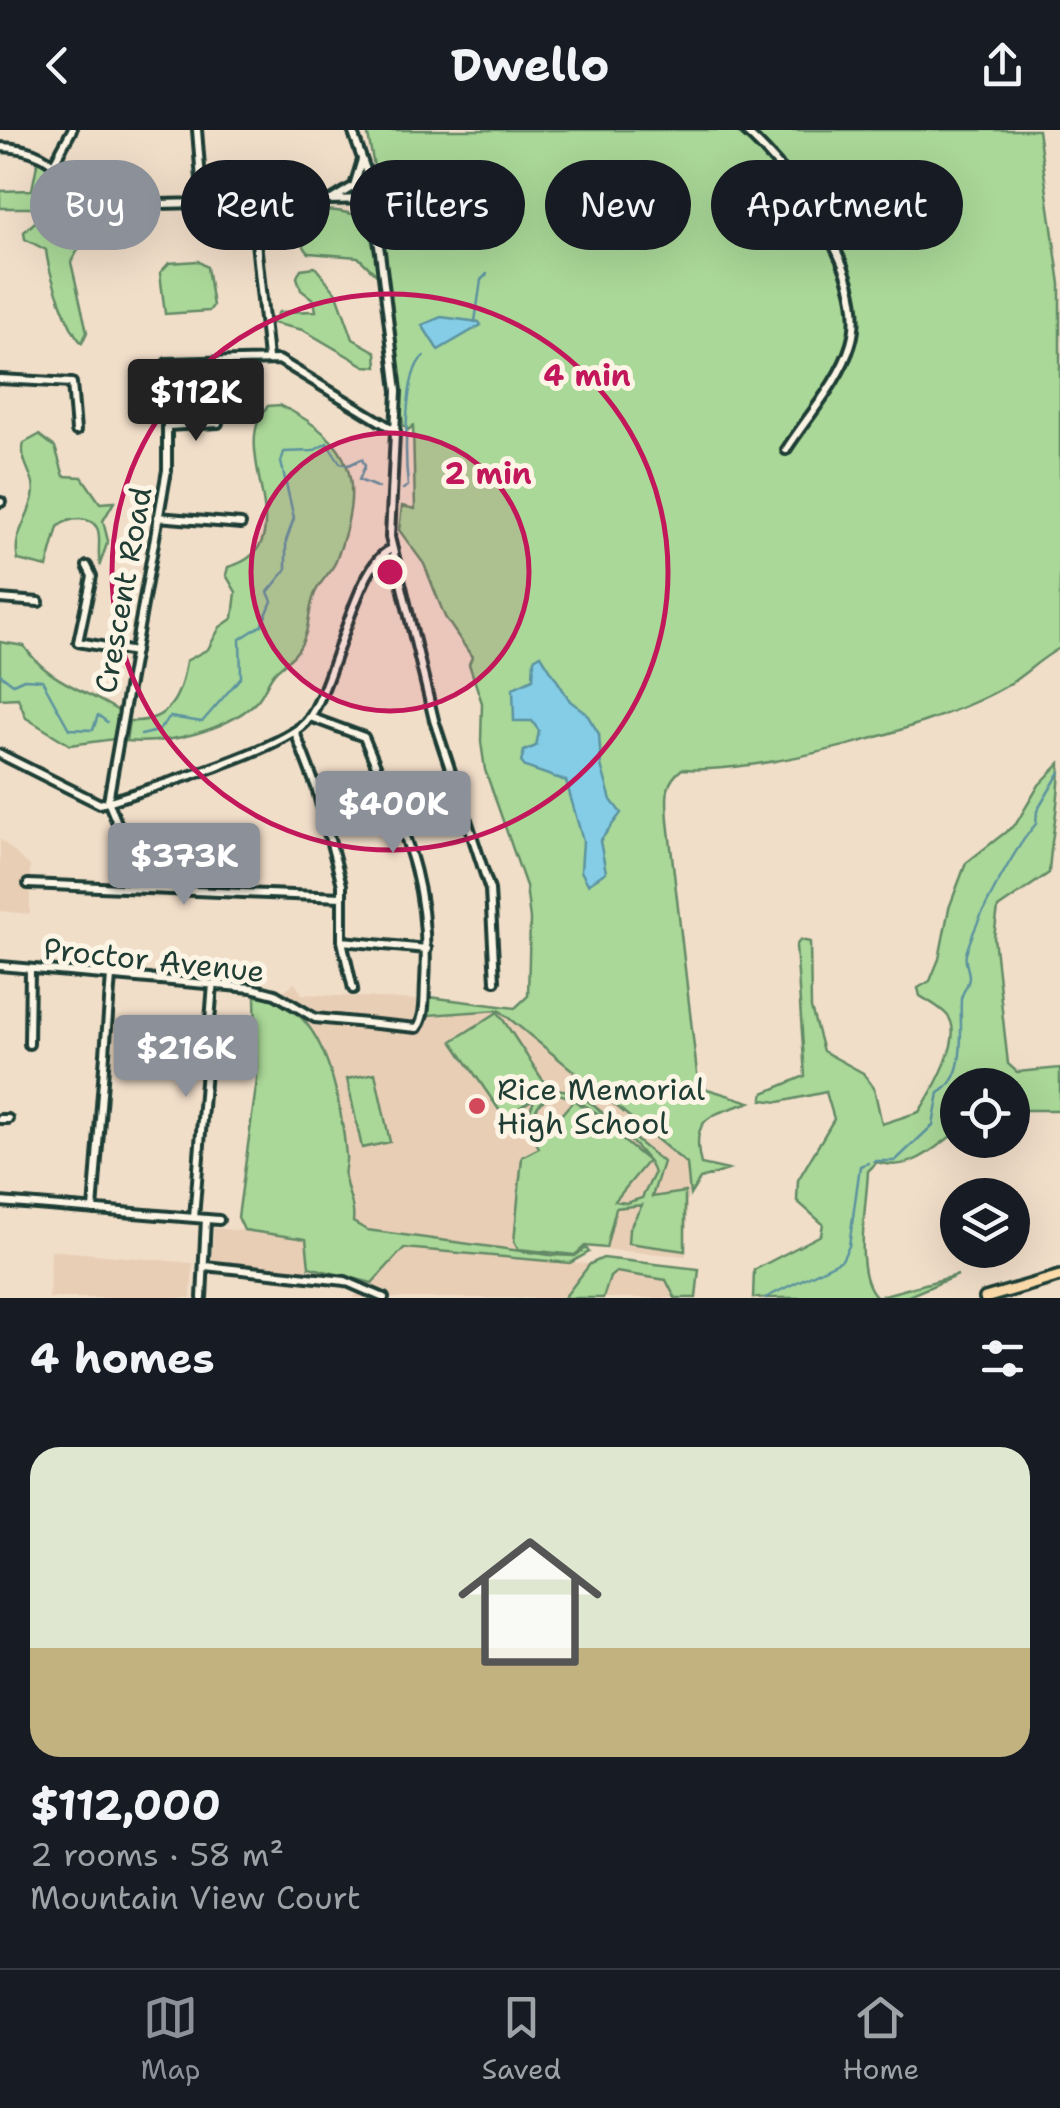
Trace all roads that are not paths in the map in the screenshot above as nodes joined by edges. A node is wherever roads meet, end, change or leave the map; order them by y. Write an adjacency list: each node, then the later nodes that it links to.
1 (72, 130): 8 (street)
2 (197, 130): 9 (street)
3 (352, 130): 6 (street)
4 (744, 130): 19 (street)
5 (0, 147): 7 (street)
6 (362, 159): 10 (street)
7 (52, 160)
8 (55, 160)
9 (199, 160)
10 (330, 199)
11 (256, 250): 13 (street)
12 (377, 250): 18 (street)
13 (268, 358): 16 (street, Crescent Road); 18 (street, Crescent Road)
14 (0, 379): 17 (street)
15 (218, 423): 16 (street)
16 (167, 426): 20 (street, Crescent Road)
17 (76, 431)
18 (396, 432): 22 (street)
19 (786, 450)
20 (158, 517): 21 (street); 26 (street, Crescent Road)
21 (240, 524)
22 (393, 548): 27 (street); 41 (street)
23 (87, 566): 26 (street)
24 (0, 599): 25 (street)
25 (39, 602)
26 (136, 652): 30 (street, Crescent Road)
27 (310, 717): 28 (street); 37 (street)
28 (295, 732): 30 (street); 35 (street)
29 (0, 754): 30 (street)
30 (108, 801): 33 (street)
31 (238, 842): 34 (street)
32 (28, 884): 33 (street)
33 (144, 888): 34 (street)
34 (184, 890): 35 (street)
35 (342, 897): 36 (street)
36 (342, 942): 37 (street); 43 (street)
37 (426, 949): 42 (street, Proctor Avenue)
38 (0, 966): 39 (street, Proctor Avenue)
39 (30, 969): 40 (street, Proctor Avenue); 44 (street)
40 (111, 976): 42 (street, Proctor Avenue); 46 (street)
41 (494, 981)
42 (213, 984): 47 (street)
43 (354, 989)
44 (29, 1044)
45 (0, 1202): 46 (street)
46 (93, 1210): 47 (street)
47 (194, 1218): 48 (street)
48 (206, 1219): 49 (street); 50 (street)
49 (219, 1220)
50 (205, 1266): 52 (street); 53 (street)
51 (1060, 1276): 54 (highway)
52 (202, 1298)
53 (384, 1298)
54 (985, 1298)

